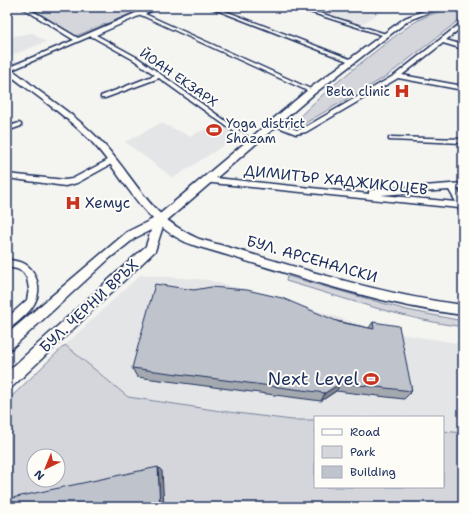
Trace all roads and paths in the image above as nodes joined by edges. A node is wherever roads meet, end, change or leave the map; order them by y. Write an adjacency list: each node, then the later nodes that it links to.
1 (23, 7): 10 (street)
2 (157, 7): 6 (street)
3 (211, 7): 13 (street)
4 (296, 7): 9 (street)
5 (440, 7): 9 (main road, БУЛ. ЧЕРНИ ВРЪХ)
6 (140, 13): 8 (street); 18 (street)
7 (463, 24): 11 (street)
8 (91, 34): 10 (street); 15 (street, ЙОАН ЕКЗАРХ)
9 (387, 35): 13 (main road, БУЛ. ЧЕРНИ ВРЪХ)
10 (78, 40): 14 (street)
11 (443, 41): 12 (street); 16 (street)
12 (463, 47)
13 (352, 61): 18 (main road, БУЛ. ЧЕРНИ ВРЪХ)
14 (7, 70): 26 (street, БУЛ. АРСЕНАЛСКИ)
15 (159, 76): 19 (street); 25 (street, ЙОАН ЕКЗАРХ)
16 (397, 76): 17 (street); 20 (street)
17 (463, 88)
18 (312, 91): 20 (main road, БУЛ. ЧЕРНИ ВРЪХ)
19 (103, 98)
20 (274, 124): 25 (main road, БУЛ. ЧЕРНИ ВРЪХ)
21 (19, 125): 22 (street)
22 (7, 129)
23 (392, 139): 24 (street)
24 (463, 140)
25 (252, 142): 28 (main road, БУЛ. ЧЕРНИ ВРЪХ)
26 (113, 161): 27 (street); 33 (street, БУЛ. АРСЕНАЛСКИ)
27 (7, 176)
28 (206, 180): 31 (street, ДИМИТЪР ХАДЖИКОЦЕВ); 33 (main road, БУЛ. ЧЕРНИ ВРЪХ)
29 (463, 186): 30 (street)
30 (452, 187): 31 (street); 32 (street)
31 (348, 195): 32 (street, ДИМИТЪР ХАДЖИКОЦЕВ)
32 (463, 207)
33 (158, 221): 35 (street, БУЛ. АРСЕНАЛСКИ); 37 (main road, БУЛ. ЧЕРНИ ВРЪХ); 38 (main road, БУЛ. ЧЕРНИ ВРЪХ)
34 (7, 263): 36 (street)
35 (463, 310)
36 (7, 324)
37 (7, 343)
38 (7, 382)

